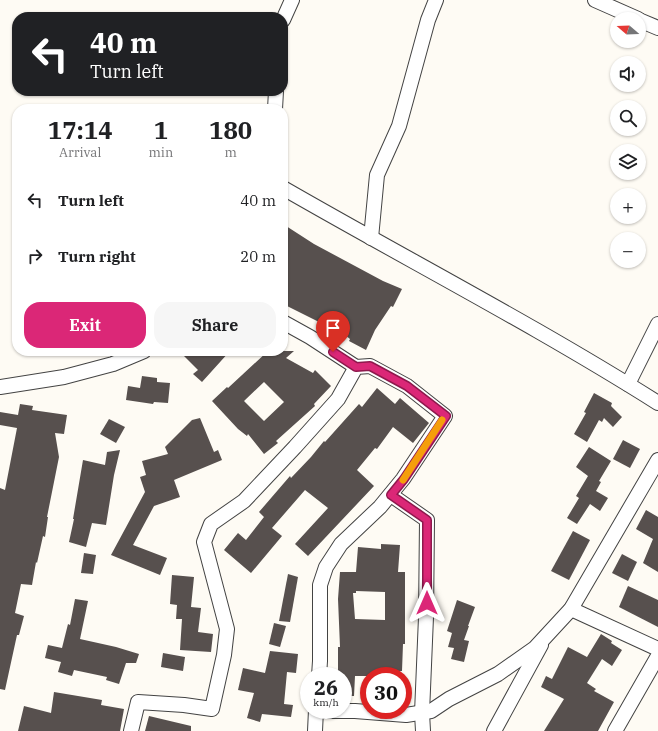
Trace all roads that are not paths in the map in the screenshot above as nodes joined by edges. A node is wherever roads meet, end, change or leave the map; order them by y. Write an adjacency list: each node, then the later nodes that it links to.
1 (292, 0): 4 (street)
2 (436, 0): 9 (street)
3 (595, 0): 5 (street)
4 (287, 12)
5 (622, 12)
6 (646, 23): 7 (street)
7 (658, 28)
8 (288, 191): 9 (street)
9 (371, 238): 14 (street)
10 (658, 324): 14 (street)
11 (288, 325): 13 (street)
12 (132, 356): 15 (street)
13 (356, 367): 18 (street); 27 (street)
14 (628, 384): 16 (street)
15 (0, 387)
16 (658, 402)
17 (658, 460): 19 (street)
18 (391, 495): 23 (street); 25 (street)
19 (571, 609): 20 (street); 21 (street)
20 (547, 635): 25 (street); 30 (street)
21 (658, 648)
22 (658, 656): 31 (street)
23 (320, 667)
24 (352, 711): 25 (street)
25 (422, 713): 29 (street)
26 (316, 719): 28 (street)
27 (131, 731)
28 (315, 731)
29 (423, 731)
30 (494, 731)
31 (615, 731)

